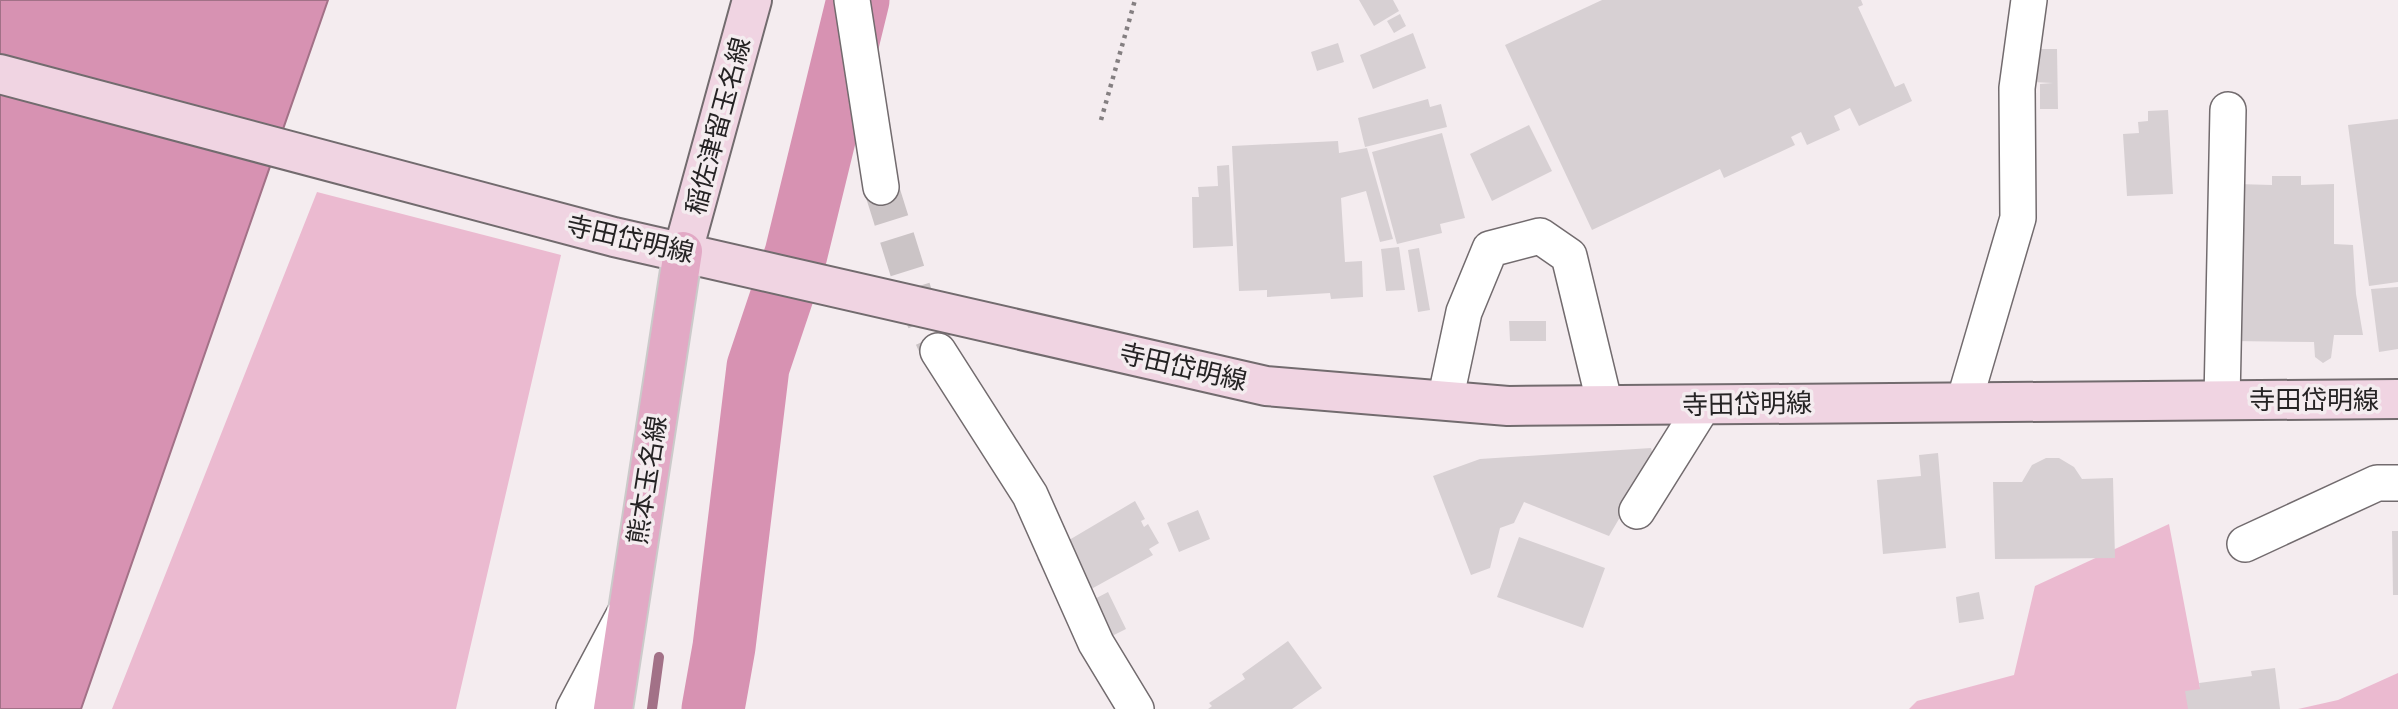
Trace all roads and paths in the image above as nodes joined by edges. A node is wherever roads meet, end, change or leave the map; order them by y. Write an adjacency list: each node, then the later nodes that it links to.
1 (752, 0): 9 (main road, 稲佐津留玉名線)
2 (852, 0): 8 (street)
3 (1135, 0): 7 (path)
4 (2029, 0): 15 (street)
5 (0, 75): 9 (main road, 寺田岱明線)
6 (2228, 110): 13 (street)
7 (1101, 120)
8 (881, 187)
9 (683, 251): 14 (main road, 寺田岱明線); 22 (main road, 熊本玉名線)
10 (938, 351): 25 (street)
11 (2360, 399): 12 (main road, 寺田岱明線); 13 (main road, 寺田岱明線); 18 (street)
12 (2398, 399)
13 (2222, 400): 15 (main road, 寺田岱明線)
14 (1445, 401): 17 (main road, 寺田岱明線); 17 (street)
15 (1964, 402): 16 (main road, 寺田岱明線)
16 (1704, 404): 17 (main road, 寺田岱明線); 20 (street)
17 (1605, 405)
18 (2398, 411)
19 (2398, 483): 21 (street)
20 (1637, 510)
21 (2245, 544)
22 (627, 609): 23 (street); 24 (main road, 熊本玉名線)
23 (574, 709)
24 (613, 709)
25 (1136, 709)

